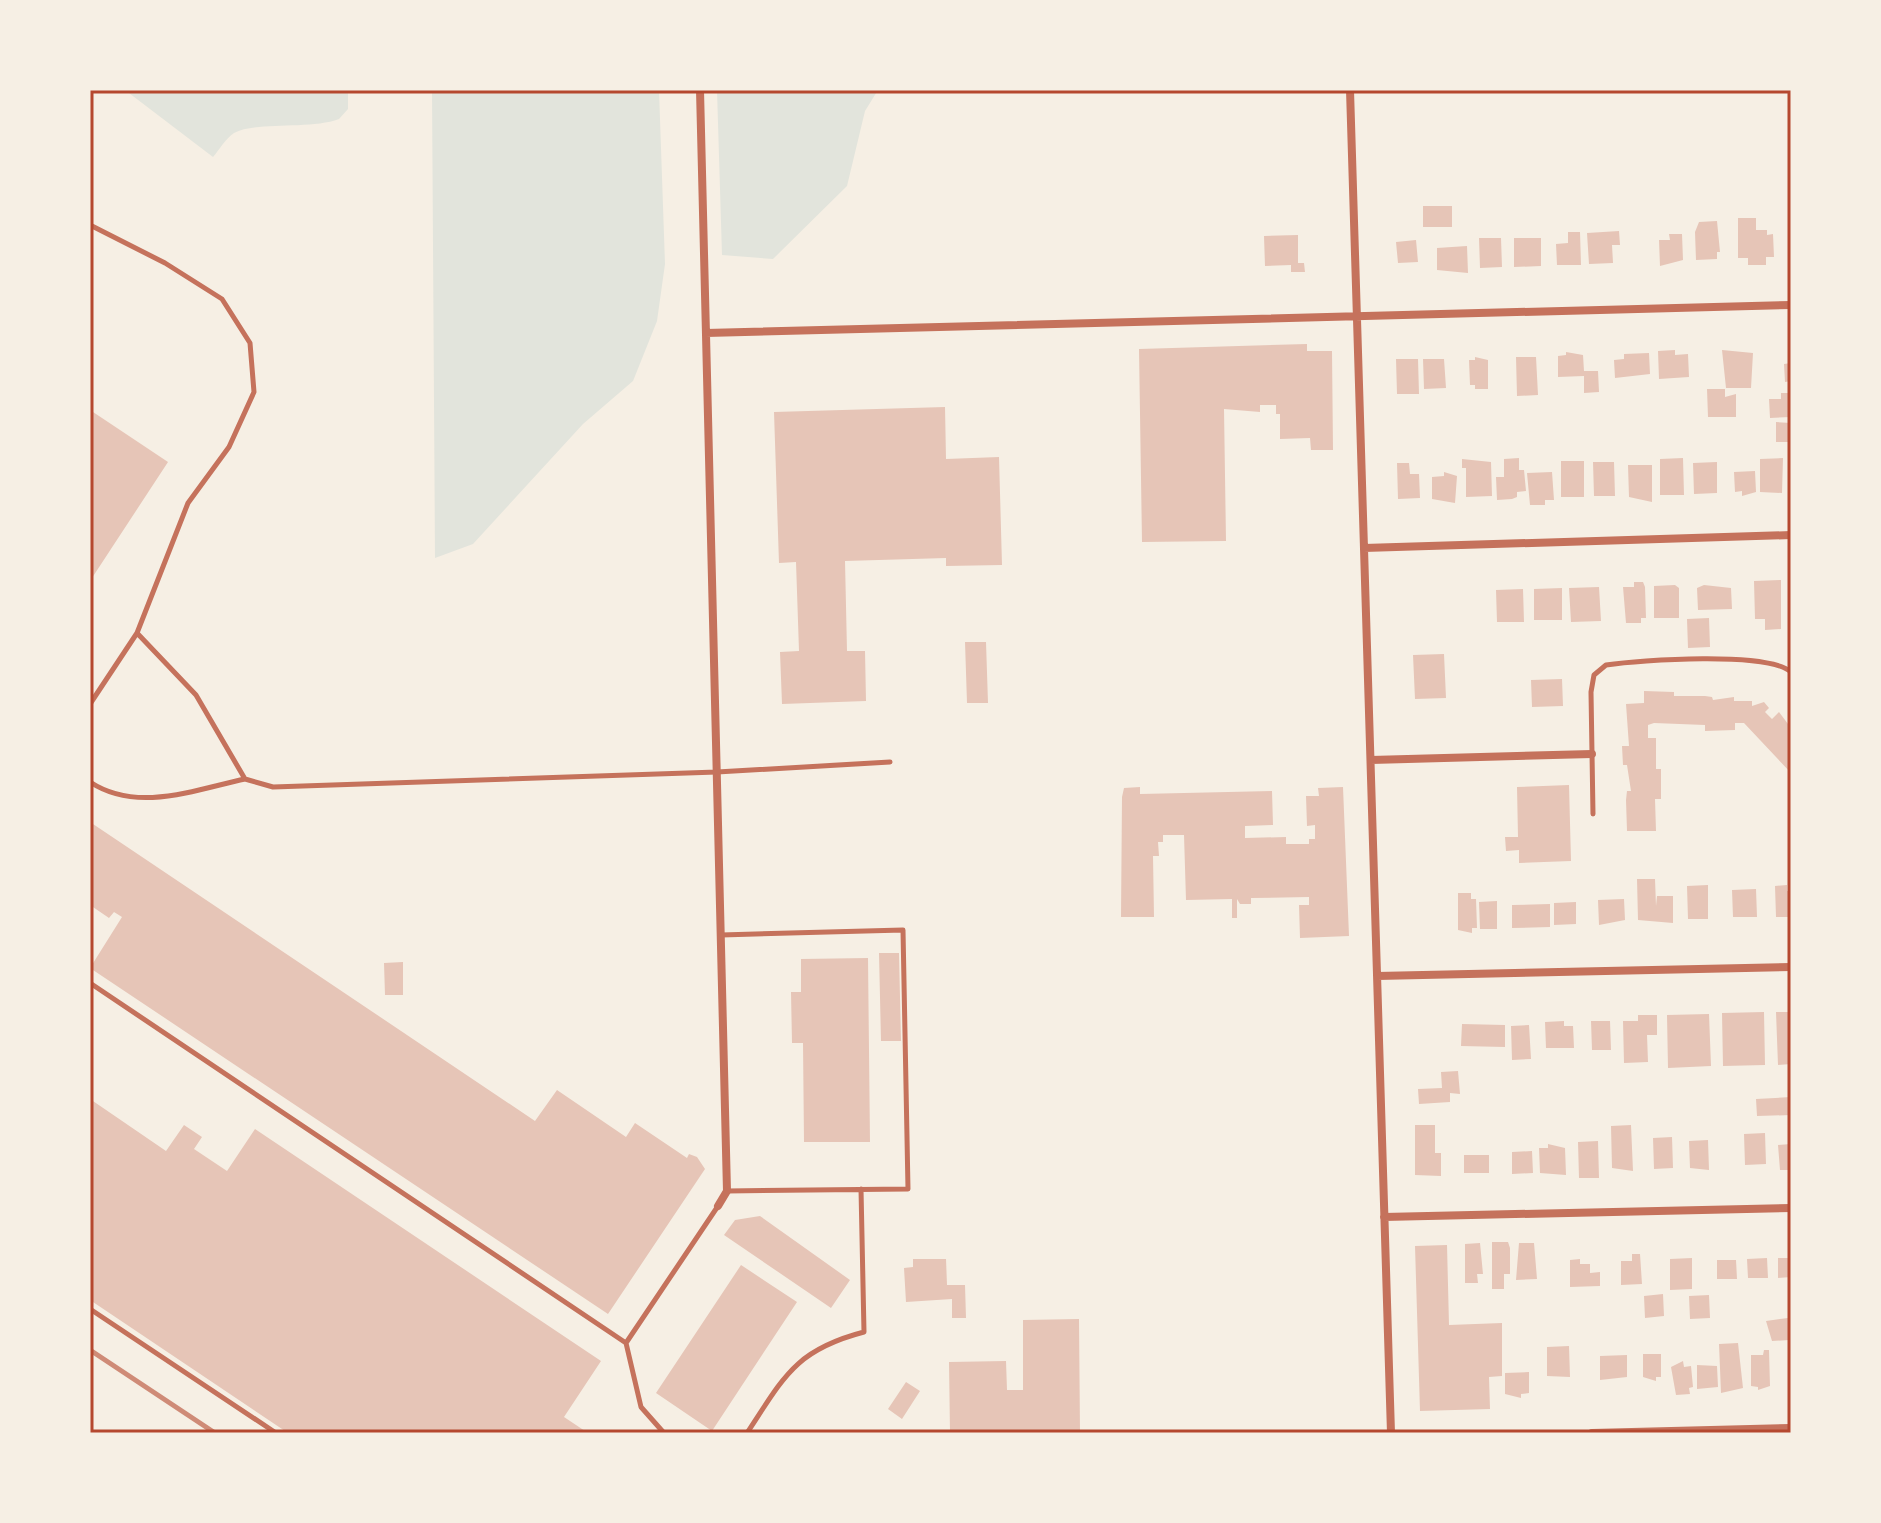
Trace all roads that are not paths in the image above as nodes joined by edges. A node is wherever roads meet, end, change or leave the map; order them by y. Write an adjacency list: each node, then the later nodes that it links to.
1 (700, 90): 6 (street)
2 (1350, 90): 5 (street)
3 (90, 225): 9 (lane)
4 (1791, 305): 5 (street)
5 (1357, 318): 6 (street); 8 (street)
6 (706, 333): 15 (street)
7 (1791, 535): 8 (street)
8 (1364, 548): 13 (street)
9 (137, 633): 11 (lane); 16 (lane)
10 (1791, 672): 12 (lane)
11 (90, 704)
12 (1592, 754): 13 (street); 18 (lane)
13 (1371, 760): 21 (street)
14 (890, 762): 15 (lane)
15 (717, 772): 16 (lane); 19 (street)
16 (245, 779): 17 (lane)
17 (90, 782)
18 (1593, 814)
19 (721, 935): 23 (lane); 24 (street)
20 (1791, 967): 21 (street)
21 (1377, 976): 27 (street)
22 (90, 983): 29 (lane)
23 (861, 1189): 24 (lane); 34 (lane)
24 (727, 1191): 25 (street)
25 (718, 1206): 29 (lane)
26 (1791, 1208): 27 (street)
27 (1384, 1217): 35 (street)
28 (90, 1309): 32 (lane)
29 (626, 1343): 33 (lane)
30 (1791, 1428): 31 (street)
31 (1688, 1432): 36 (street)
32 (276, 1433)
33 (664, 1433)
34 (747, 1433)
35 (1391, 1433)
36 (1592, 1433)

